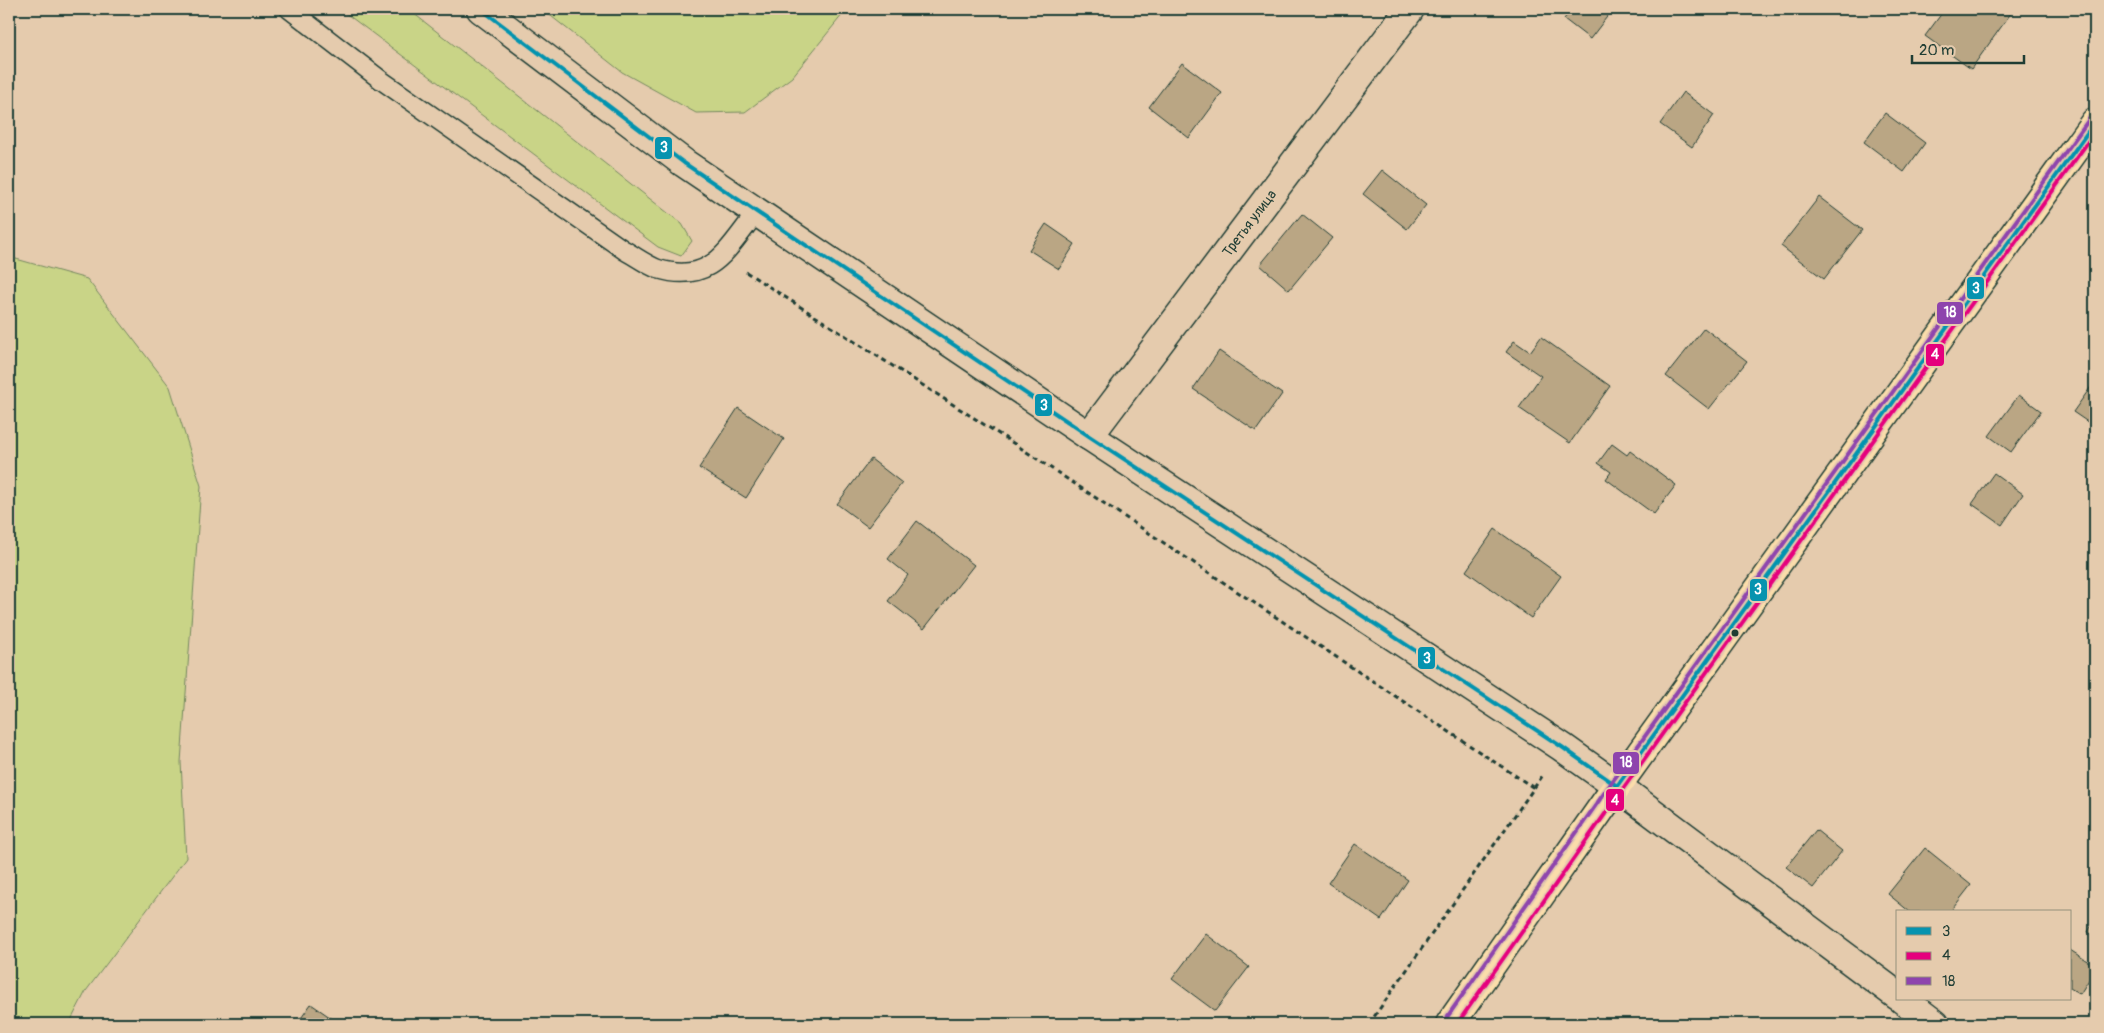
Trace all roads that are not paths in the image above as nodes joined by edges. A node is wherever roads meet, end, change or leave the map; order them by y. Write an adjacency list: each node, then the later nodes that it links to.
1 (289, 9): 5 (lane)
2 (481, 9): 5 (street)
3 (1410, 9): 6 (street, Третья улица)
4 (2095, 122): 7 (main road)
5 (756, 212): 6 (street)
6 (1089, 436): 7 (street)
7 (1618, 786): 8 (street); 10 (main road)
8 (1896, 994)
9 (1903, 1000): 11 (street)
10 (1450, 1024)
11 (1936, 1024)

